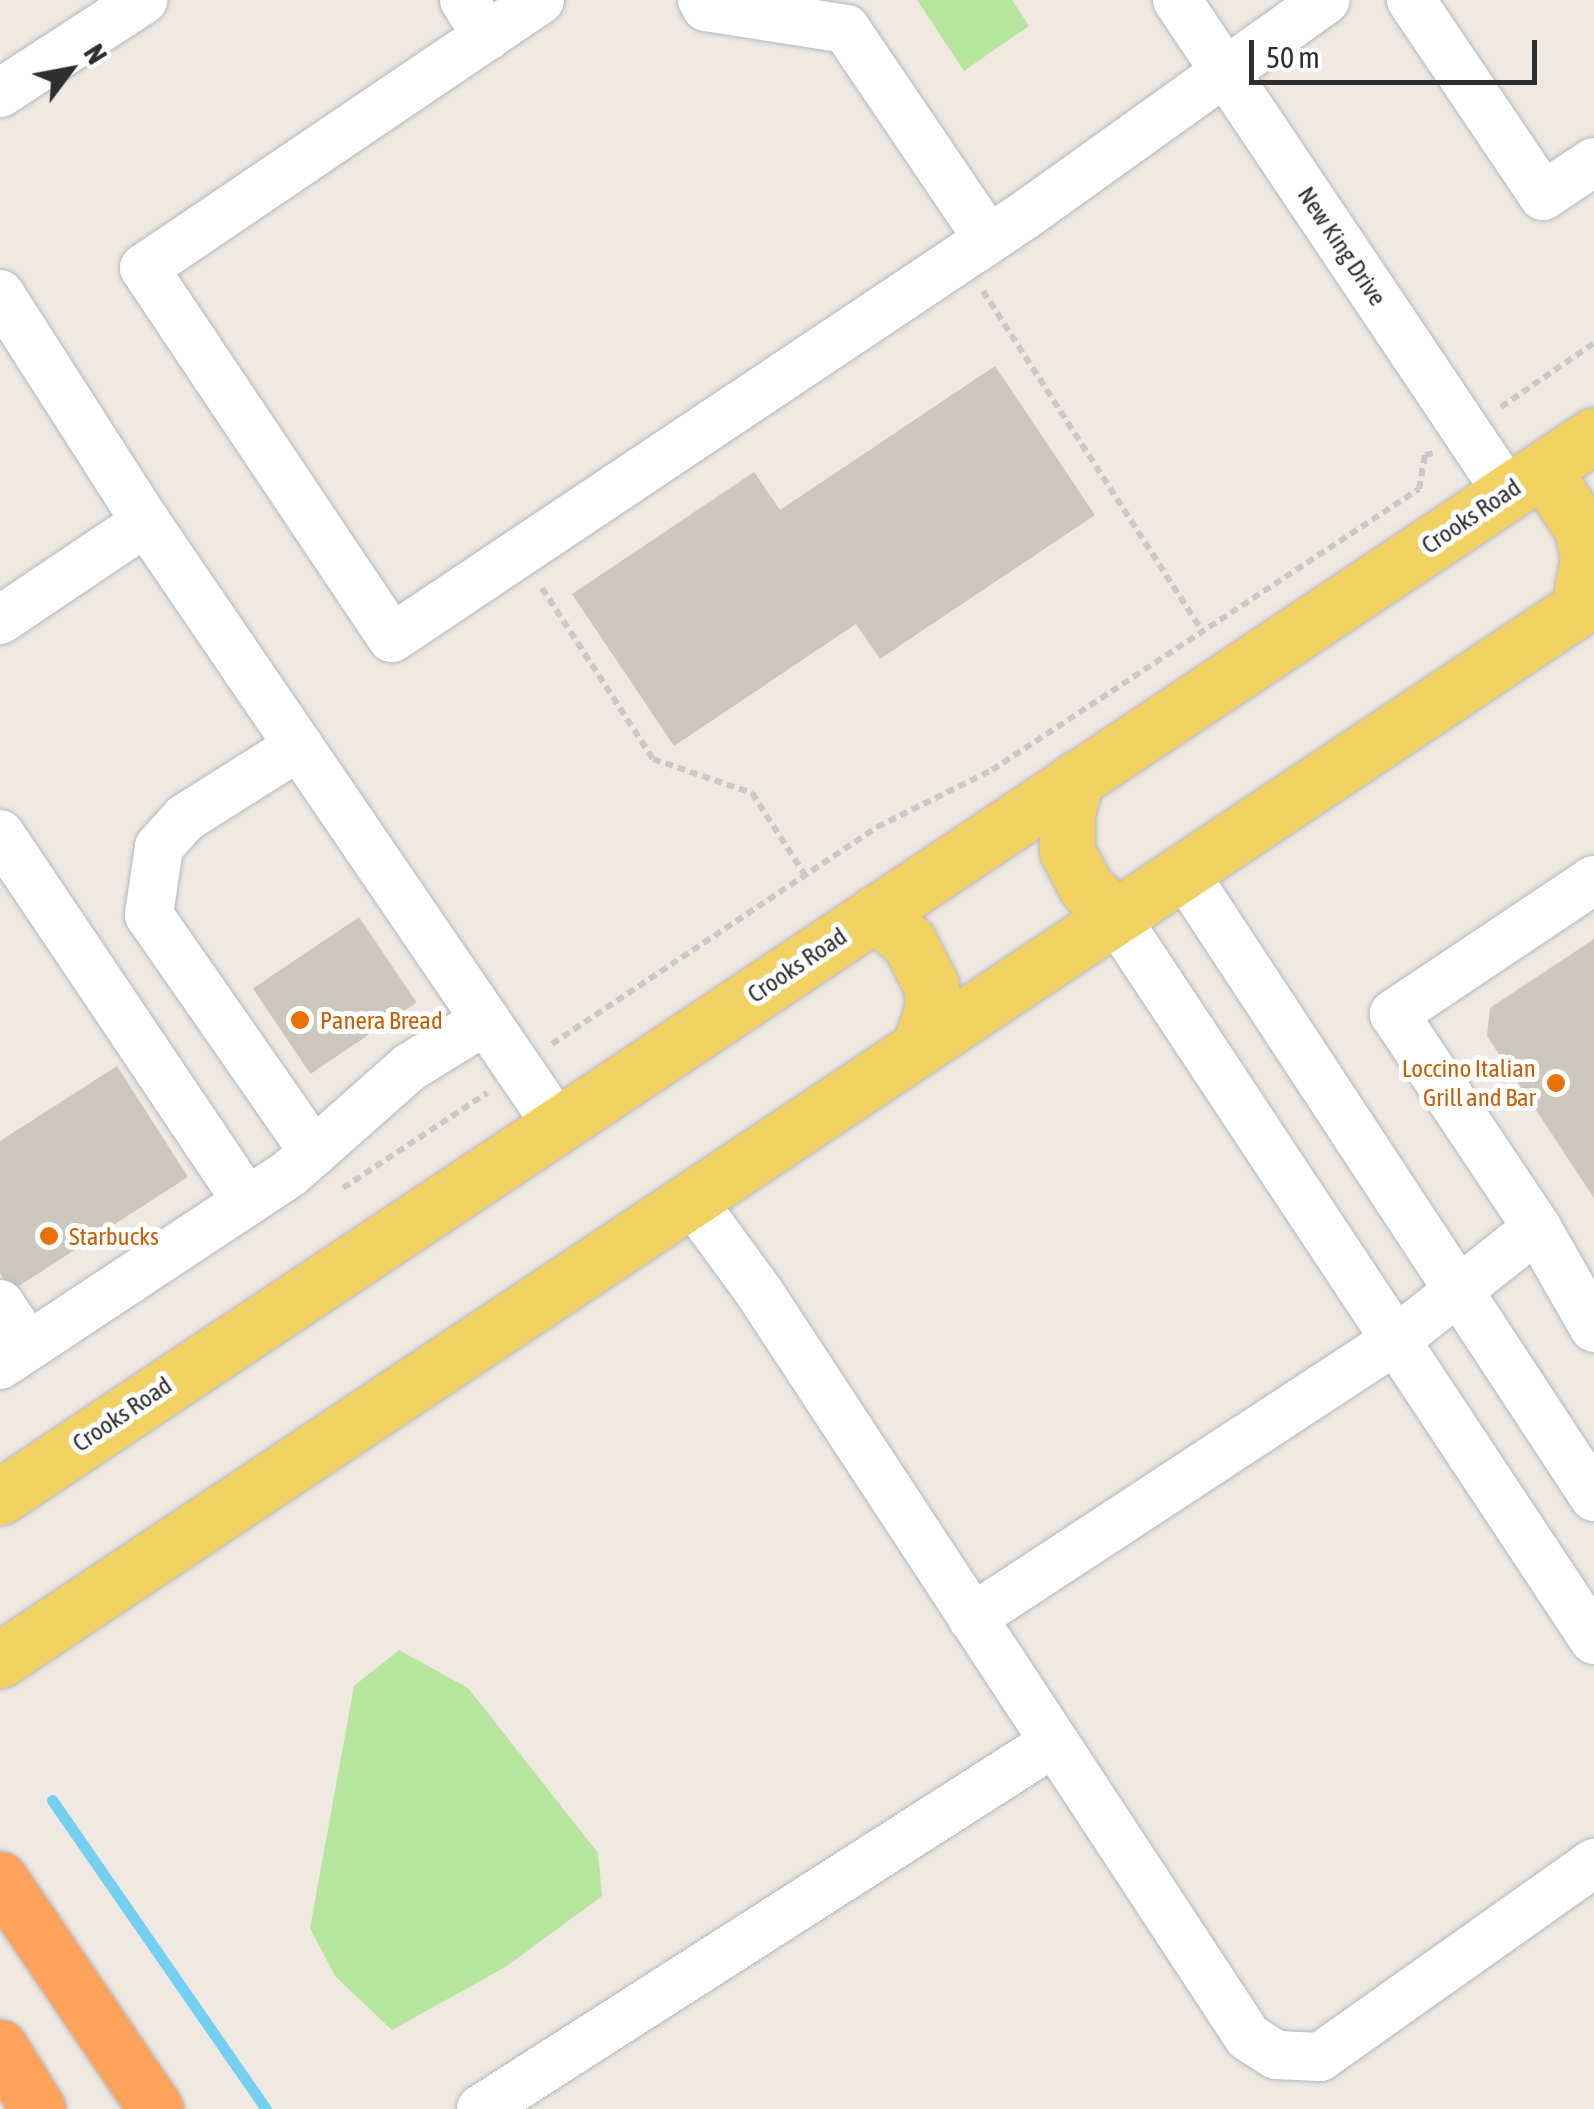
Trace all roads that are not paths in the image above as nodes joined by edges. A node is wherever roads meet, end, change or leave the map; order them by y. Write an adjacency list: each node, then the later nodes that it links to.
1 (142, 0): 9 (street)
2 (540, 0): 7 (street)
3 (702, 0): 11 (street)
4 (1177, 0): 8 (street, New King Drive)
5 (1326, 0): 8 (street)
6 (1412, 0): 10 (street)
7 (476, 18): 11 (street)
8 (1224, 72): 11 (street); 14 (street, New King Drive)
9 (0, 94)
10 (1594, 162)
11 (981, 258)
12 (0, 294): 15 (street)
13 (1594, 434): 14 (main road, Crooks Road)
14 (1521, 483): 16 (main road); 19 (main road, Crooks Road)
15 (146, 522): 17 (street); 18 (street)
16 (1586, 603): 21 (main road)
17 (0, 620)
18 (299, 746): 25 (street); 28 (street)
19 (1077, 778): 23 (main road, Crooks Road); 24 (main road)
20 (0, 834): 30 (street)
21 (1183, 871): 24 (main road); 32 (street)
22 (1594, 880): 31 (street)
23 (874, 912): 26 (main road); 27 (main road, Crooks Road)
24 (1115, 916): 26 (main road); 35 (street)
25 (486, 1020): 27 (street); 28 (street)
26 (920, 1048): 29 (main road)
27 (557, 1125): 37 (main road, Crooks Road)
28 (324, 1173): 30 (street)
29 (691, 1199): 39 (street); 41 (main road)
30 (246, 1202): 36 (street)
31 (1537, 1228): 32 (street); 34 (street)
32 (1458, 1289): 35 (street); 38 (street)
33 (0, 1304): 36 (street)
34 (1594, 1328)
35 (1396, 1340): 39 (street); 40 (street)
36 (14, 1356)
37 (0, 1497)
38 (1594, 1497)
39 (972, 1618): 42 (street)
40 (1594, 1640)
41 (0, 1660)
42 (1052, 1743): 43 (street); 48 (street)
43 (1594, 1863)
44 (0, 1879): 47 (highway)
45 (0, 2048): 46 (highway)
46 (38, 2109)
47 (156, 2109)
48 (481, 2109)

